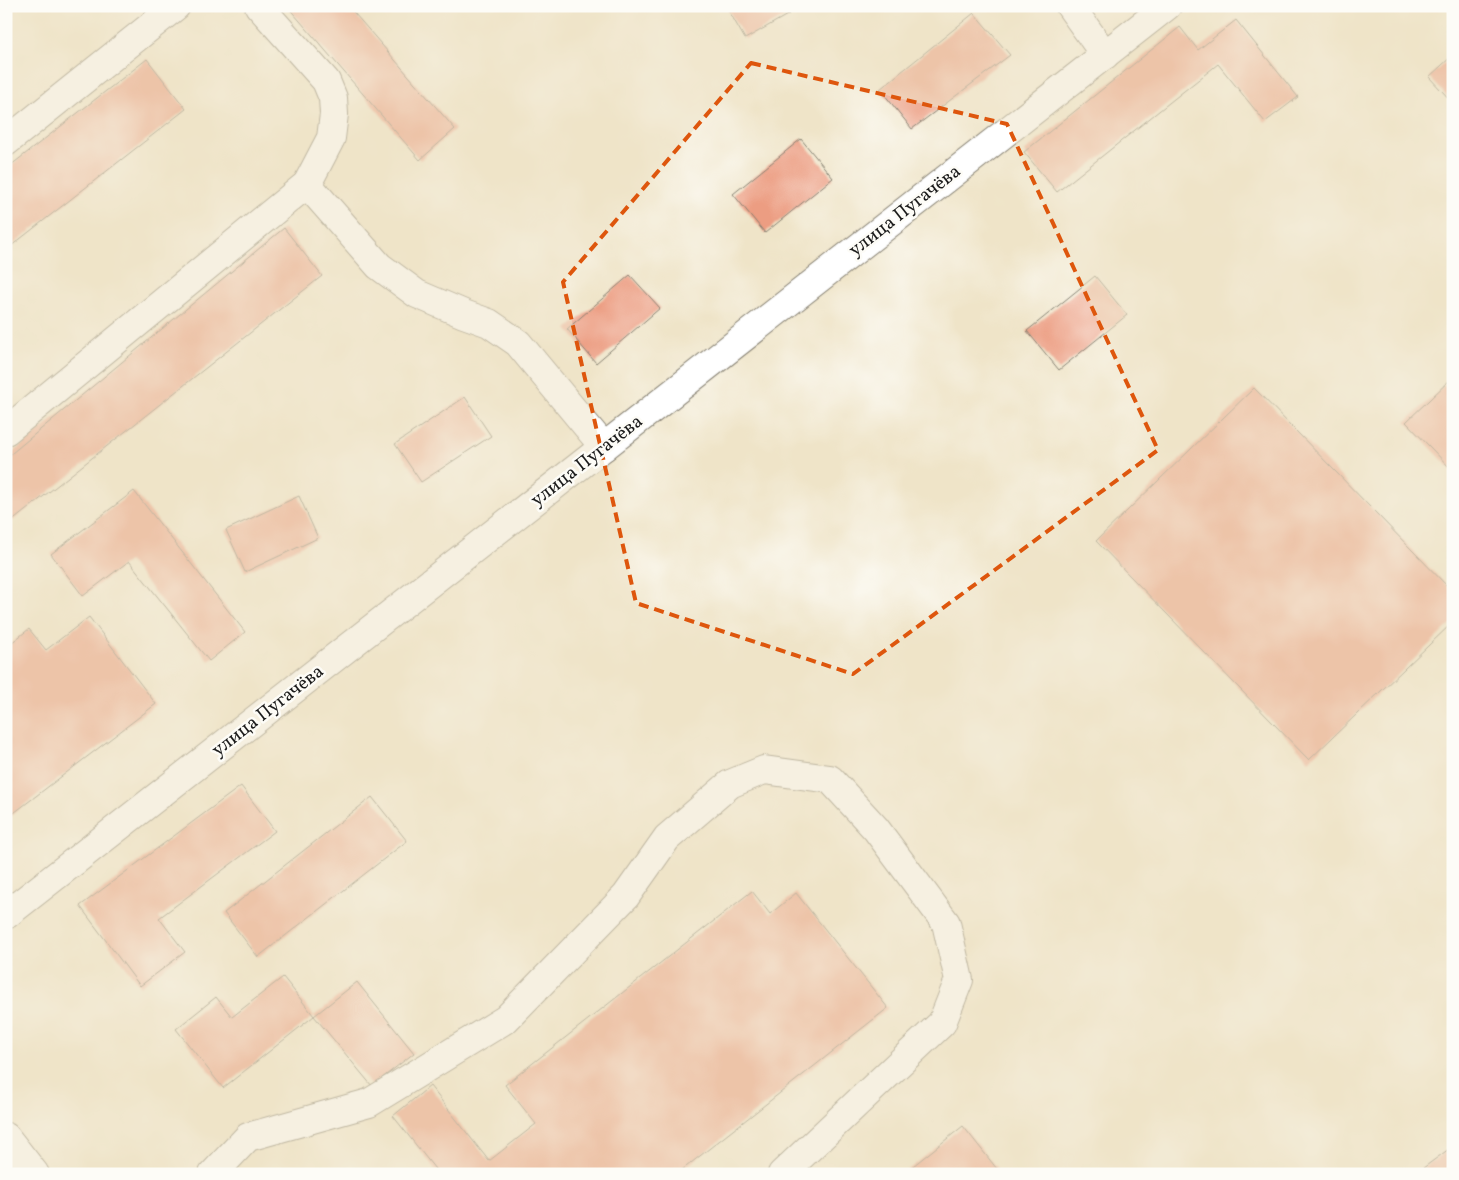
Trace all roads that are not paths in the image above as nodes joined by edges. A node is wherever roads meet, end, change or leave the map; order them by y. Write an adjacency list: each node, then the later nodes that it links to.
1 (176, 6): 6 (street)
2 (259, 6): 7 (street)
3 (1070, 6): 5 (street)
4 (1167, 6): 5 (street, улица Пугачёва)
5 (1105, 55): 9 (street, улица Пугачёва)
6 (6, 142)
7 (307, 184): 8 (street); 9 (street)
8 (6, 431)
9 (604, 447): 10 (street, улица Пугачёва)
10 (6, 915)
11 (6, 1137): 12 (street)
12 (35, 1174)
13 (213, 1174): 14 (street)
14 (782, 1174)

